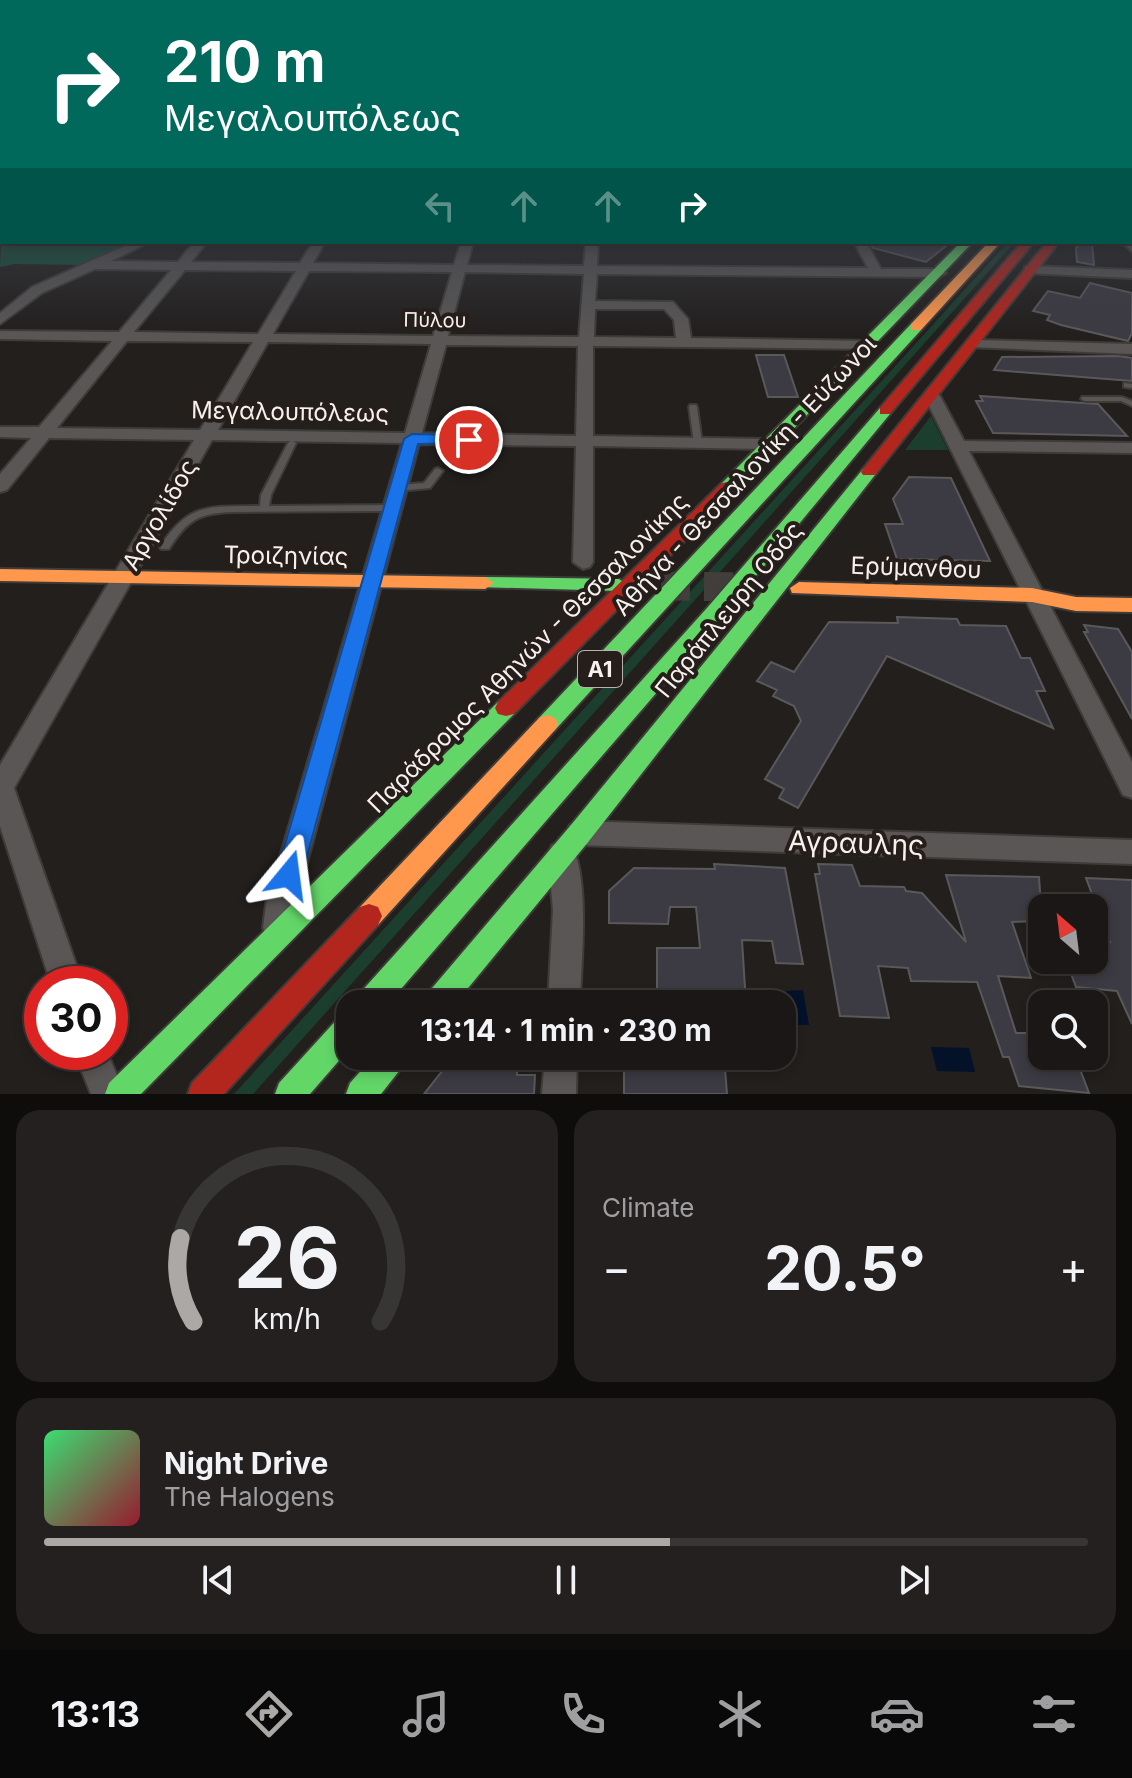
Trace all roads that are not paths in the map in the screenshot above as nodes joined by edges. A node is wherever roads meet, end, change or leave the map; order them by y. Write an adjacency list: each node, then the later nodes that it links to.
1 (139, 244): 11 (street)
2 (199, 244): 12 (street)
3 (318, 244): 13 (street, Αργολίδος)
4 (466, 244): 14 (street)
5 (592, 244): 15 (street)
6 (861, 244): 17 (street)
7 (965, 244): 18 (main road, Παράδρομος Αθηνών - Θεσσαλονίκης)
8 (993, 244): 75 (main road, Αθήνα - Θεσσαλονίκη - Εύζωνοι / Α1)
9 (1026, 244): 66 (main road, Α1)
10 (1051, 244): 16 (main road, Παράπλευρη Οδός)
11 (88, 265): 12 (street); 21 (street)
12 (180, 266): 13 (street); 23 (street)
13 (304, 268): 14 (street); 24 (street, Αργολίδος)
14 (458, 269): 15 (street); 25 (street)
15 (591, 270): 17 (street); 20 (street)
16 (1030, 270): 19 (street); 28 (main road, Παράπλευρη Οδός)
17 (876, 272): 18 (street)
18 (939, 273): 29 (main road, Παράδρομος Αθηνών - Θεσσαλονίκης)
19 (1132, 274)
20 (589, 305): 26 (street); 27 (street)
21 (0, 320)
22 (0, 335): 23 (street, Πύλου)
23 (123, 336): 24 (street, Πύλου); 36 (street)
24 (263, 338): 25 (street, Πύλου); 37 (street, Αργολίδος)
25 (438, 340): 26 (street, Πύλου); 38 (street)
26 (586, 341): 27 (street, Πύλου); 39 (street)
27 (684, 343): 29 (street, Πύλου)
28 (975, 344): 30 (street); 31 (main road, Παράπλευρη Οδός)
29 (870, 345): 42 (main road, Παράδρομος Αθηνών - Θεσσαλονίκης)
30 (1132, 349)
31 (932, 396): 43 (street); 62 (main road, Παράπλευρη Οδός)
32 (1085, 399): 33 (lane)
33 (1132, 404)
34 (693, 407): 41 (lane)
35 (0, 432): 36 (street, Μεγαλουπόλεως)
36 (45, 432): 37 (street, Μεγαλουπόλεως); 46 (street)
37 (207, 434): 38 (street, Μεγαλουπόλεως); 53 (street, Αργολίδος)
38 (412, 439): 39 (street, Μεγαλουπόλεως); 47 (street)
39 (583, 441): 41 (street, Μεγαλουπόλεως); 51 (street)
40 (292, 443): 49 (lane)
41 (698, 443): 42 (street, Μεγαλουπόλεως)
42 (770, 444): 64 (main road, Παράδρομος Αθηνών - Θεσσαλονίκης)
43 (958, 446): 44 (street); 58 (street)
44 (1132, 448)
45 (438, 471): 47 (lane)
46 (0, 486)
47 (398, 488): 48 (street)
48 (392, 508): 49 (lane); 54 (street)
49 (264, 509): 50 (lane)
50 (165, 547)
51 (583, 562)
52 (0, 575): 53 (main road, Τροιζηνίας)
53 (123, 577): 54 (main road, Τροιζηνίας); 60 (street, Αργολίδος)
54 (371, 581): 55 (main road, Τροιζηνίας); 64 (street)
55 (619, 585)
56 (799, 588): 58 (main road, Ερύμανθου)
57 (1132, 591): 58 (main road, Ερύμανθου)
58 (1032, 595): 59 (main road, Ερύμανθου); 61 (street)
59 (1132, 605)
60 (0, 787): 65 (street)
61 (1132, 787)
62 (571, 844): 63 (street, Αγραυλης); 67 (main road, Παράπλευρη Οδός); 68 (street)
63 (1132, 852)
64 (277, 939): 74 (main road, Παράδρομος Αθηνών - Θεσσαλονίκης)
65 (61, 966)
66 (381, 990)
67 (449, 990)
68 (565, 990)
69 (336, 1042): 76 (main road)
70 (98, 1070): 73 (street)
71 (381, 1070): 77 (main road)
72 (560, 1070): 78 (street)
73 (108, 1094)
74 (120, 1094)
75 (203, 1094)
76 (290, 1094)
77 (361, 1094)
78 (559, 1094)

